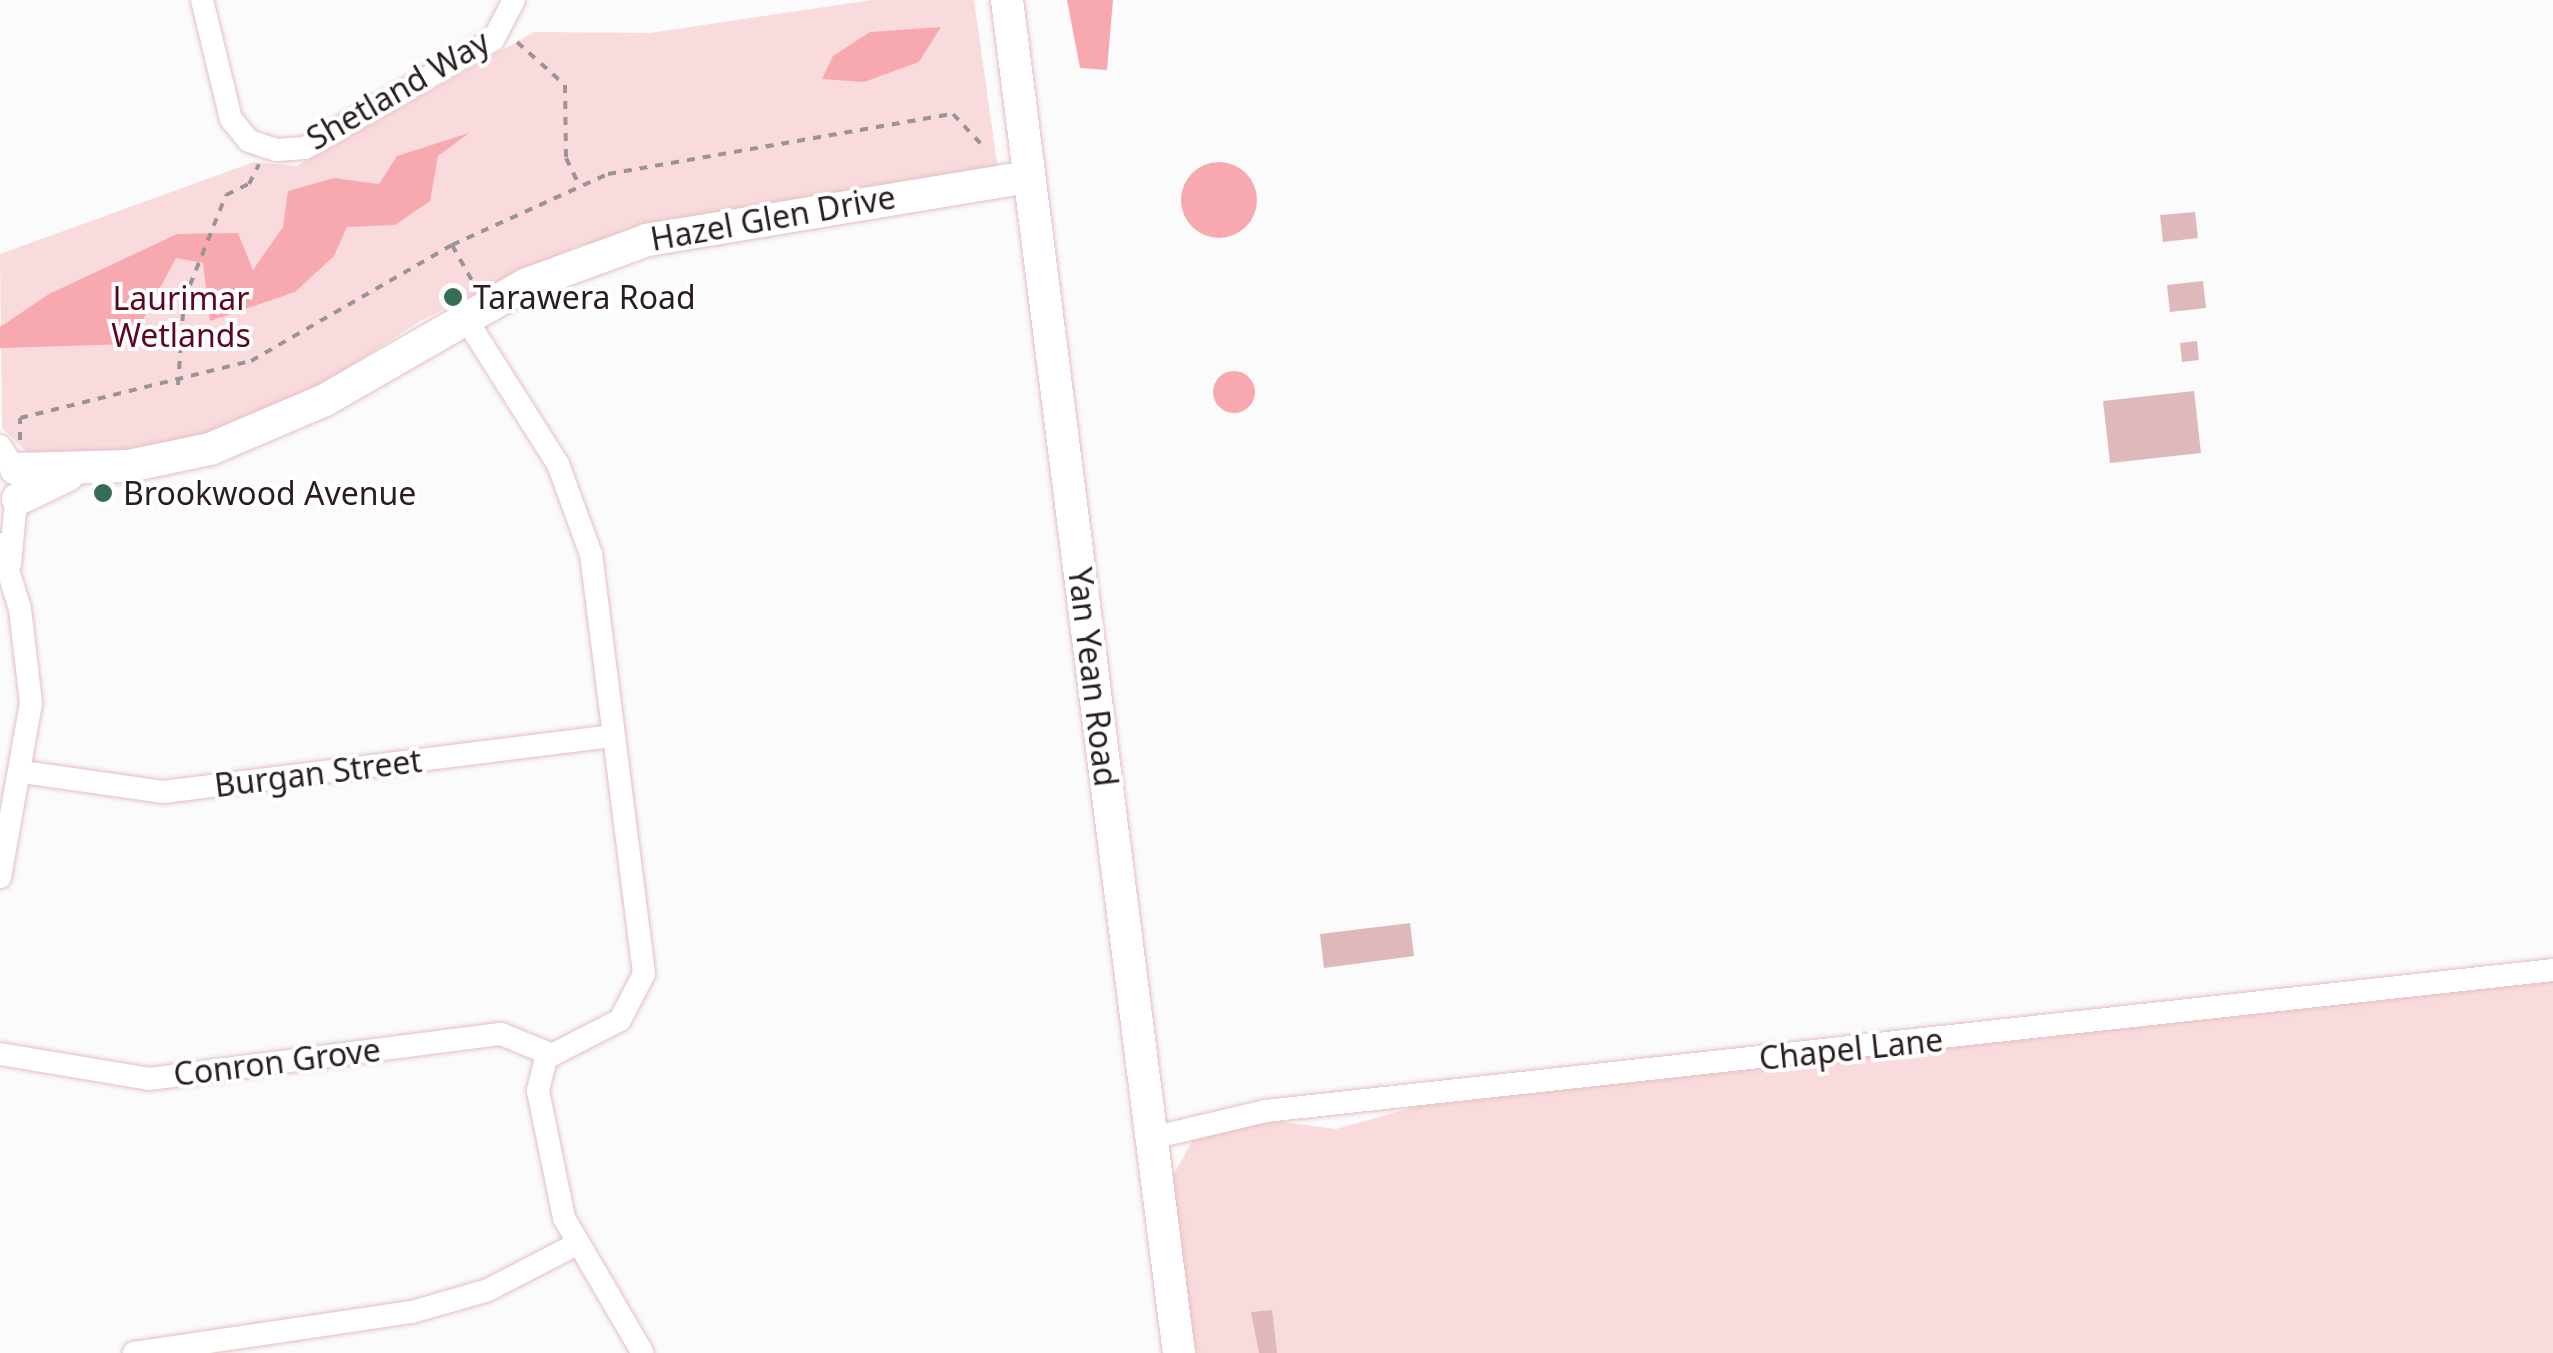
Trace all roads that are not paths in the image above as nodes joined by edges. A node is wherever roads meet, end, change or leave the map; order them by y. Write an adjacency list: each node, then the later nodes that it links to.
1 (202, 0): 3 (street, Shetland Way)
2 (1007, 0): 4 (main road, Yan Yean Road)
3 (509, 15)
4 (1029, 177): 5 (main road, Hazel Glen Drive); 14 (main road, Yan Yean Road)
5 (475, 310): 6 (main road, Hazel Glen Drive); 8 (street)
6 (9, 479): 7 (street)
7 (5, 554): 9 (street)
8 (614, 736): 9 (street, Burgan Street); 13 (street)
9 (23, 772): 10 (street)
10 (0, 878)
11 (2553, 970): 14 (street, Chapel Lane)
12 (0, 1054): 13 (street, Conron Grove)
13 (550, 1054): 15 (street)
14 (1152, 1138): 18 (main road, Yan Yean Road)
15 (577, 1244): 16 (street); 17 (street)
16 (134, 1353)
17 (643, 1353)
18 (1179, 1353)

